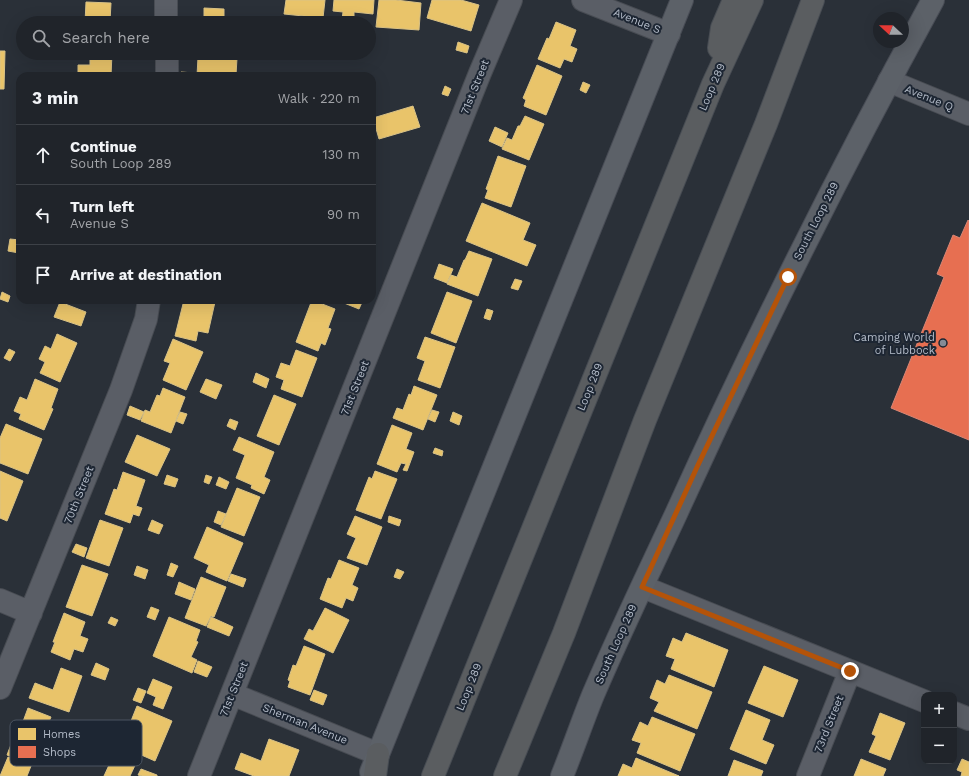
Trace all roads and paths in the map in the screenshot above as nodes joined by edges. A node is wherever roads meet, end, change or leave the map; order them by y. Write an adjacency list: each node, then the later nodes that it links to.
1 (166, 0): 10 (street)
2 (511, 0): 24 (street, 71st Street)
3 (583, 0): 11 (street, Avenue S)
4 (682, 0): 11 (main road)
5 (734, 0): 15 (highway)
6 (752, 0): 15 (highway, Loop 289)
7 (813, 0): 17 (highway)
8 (826, 0): 17 (highway)
9 (933, 0): 14 (main road, South Loop 289)
10 (166, 16)
11 (669, 34): 28 (main road)
12 (167, 60): 13 (street)
13 (167, 72)
14 (889, 82): 16 (street, Avenue Q); 19 (main road, South Loop 289)
15 (713, 84): 32 (highway, Loop 289)
16 (969, 114)
17 (766, 124): 33 (highway)
18 (148, 304): 21 (street, 70th Street)
19 (642, 587): 22 (street); 34 (main road, South Loop 289)
20 (0, 600): 21 (street)
21 (31, 613): 23 (street, 70th Street)
22 (850, 671): 25 (street); 35 (street, 73rd Street)
23 (0, 688)
24 (232, 694): 28 (street, Sherman Avenue); 29 (street, 71st Street)
25 (921, 700)
26 (957, 714): 27 (street)
27 (969, 719)
28 (378, 754): 30 (main road); 31 (highway)
29 (199, 776)
30 (369, 776)
31 (376, 776)
32 (433, 776)
33 (505, 776)
34 (562, 776)
35 (808, 776)

